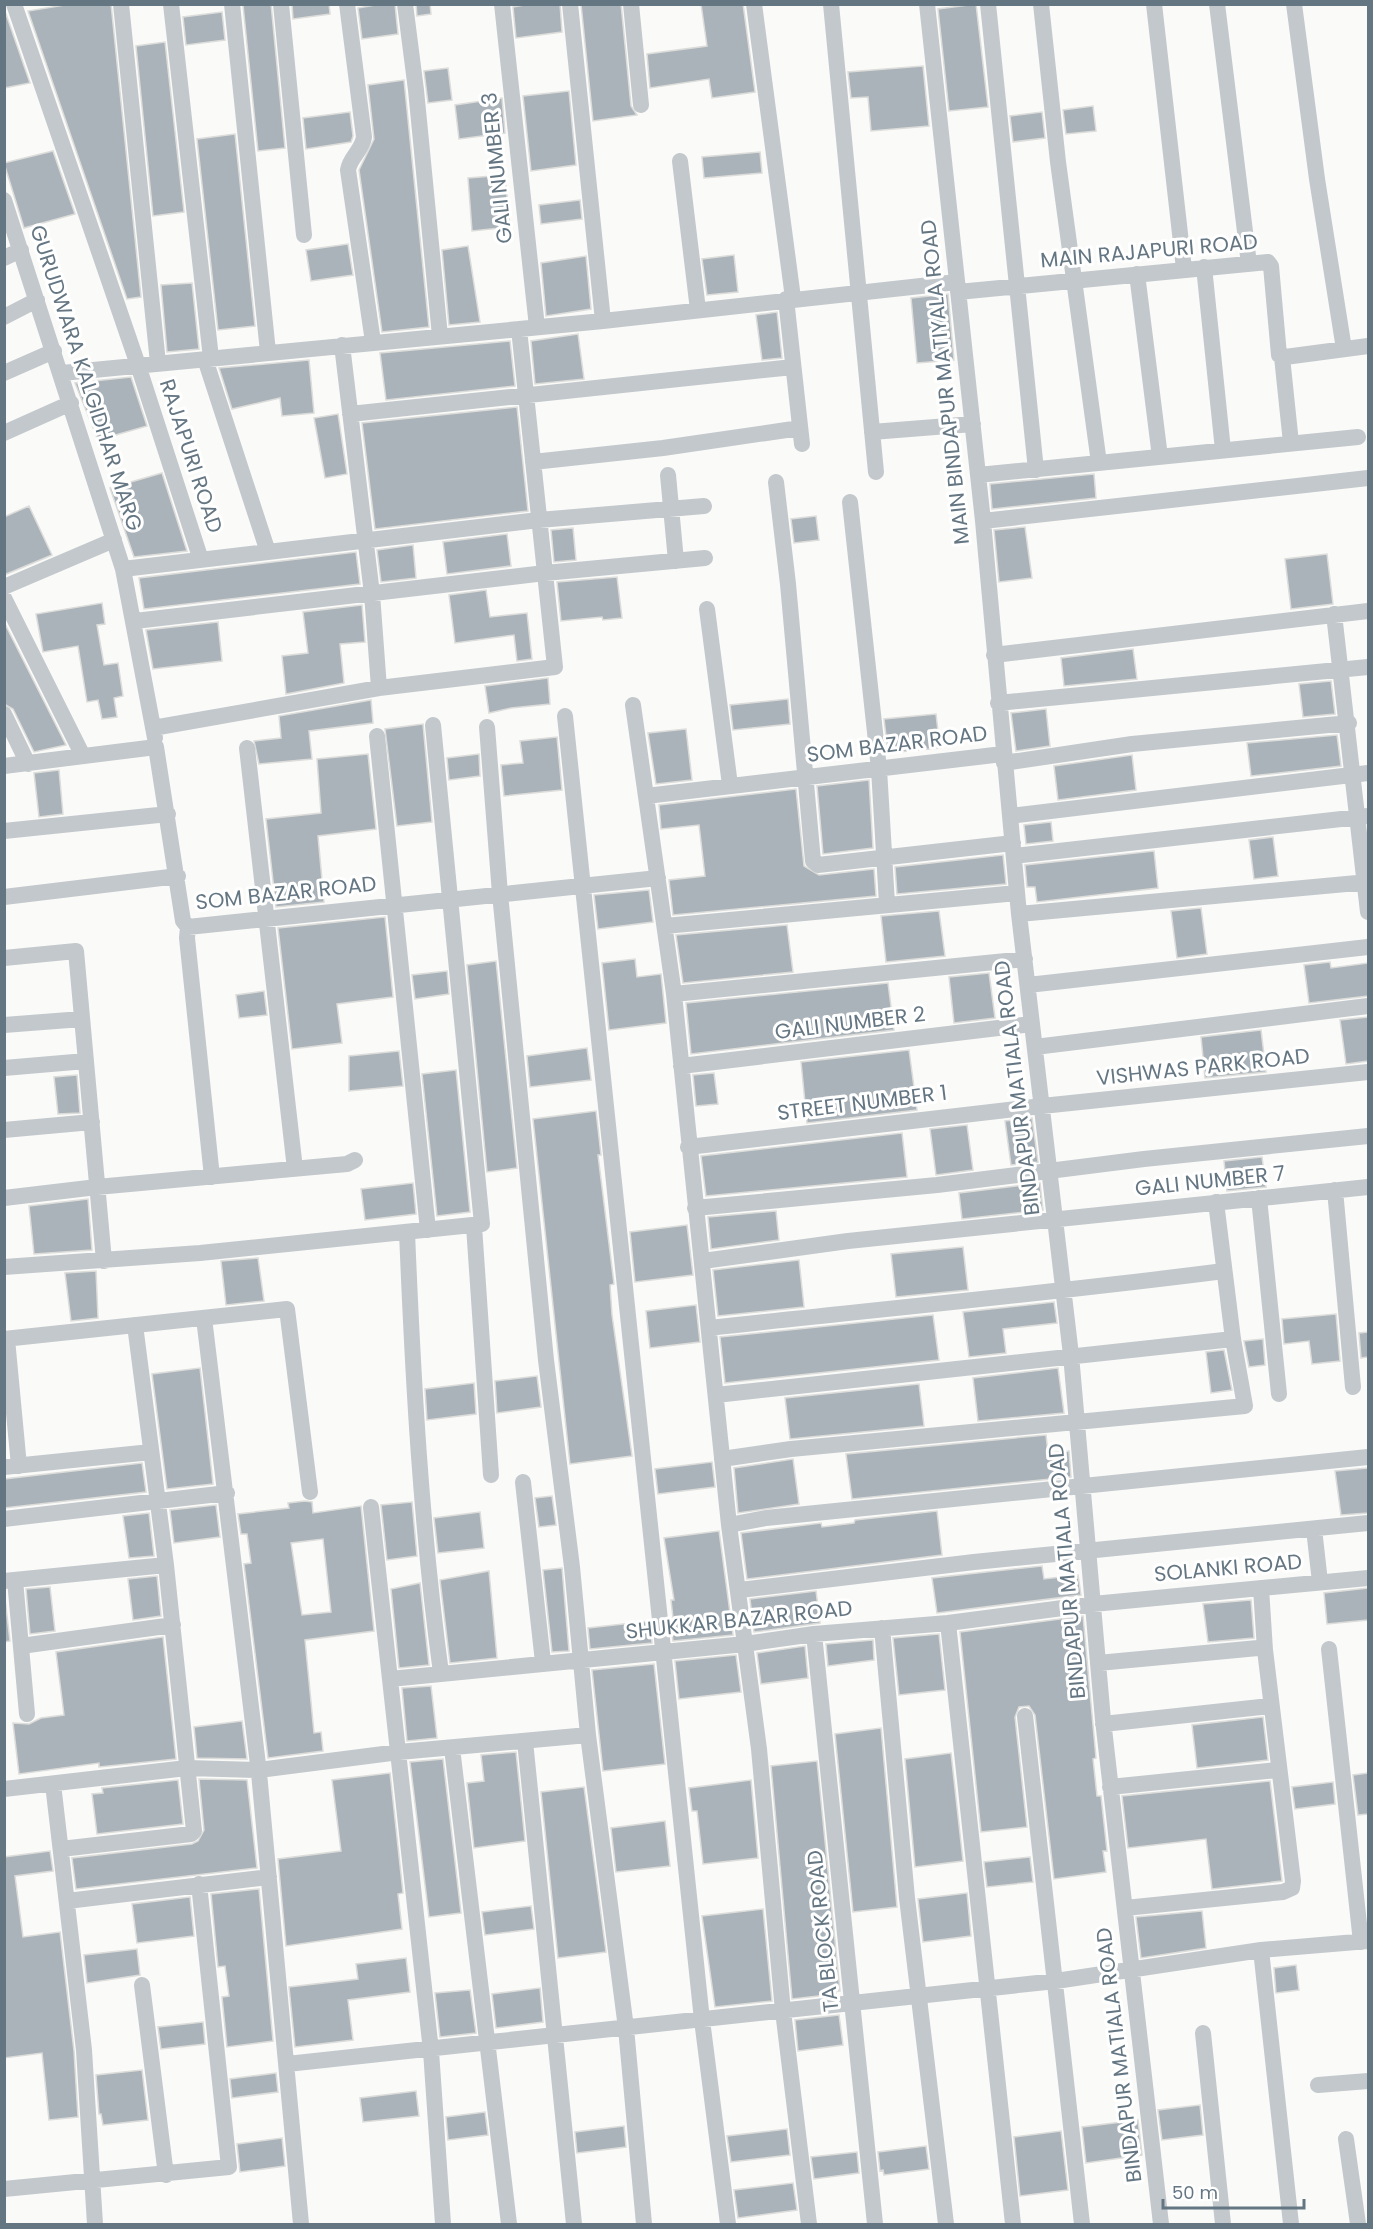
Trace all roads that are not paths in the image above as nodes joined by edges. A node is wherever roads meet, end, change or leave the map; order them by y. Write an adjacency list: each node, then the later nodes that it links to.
1 (14, 4): 50 (street, RAJAPURI ROAD)
2 (121, 4): 49 (street)
3 (171, 4): 48 (street)
4 (232, 4): 46 (street)
5 (281, 4): 22 (street)
6 (347, 4): 41 (street)
7 (405, 4): 40 (street)
8 (502, 4): 38 (street, GALI NUMBER 3)
9 (570, 4): 37 (street)
10 (631, 4): 19 (street)
11 (754, 4): 33 (street)
12 (831, 4): 32 (street)
13 (927, 4): 31 (street, MAIN BINDAPUR MATIYALA ROAD)
14 (988, 4): 30 (street)
15 (1041, 4): 29 (street)
16 (1154, 4): 27 (street)
17 (1217, 4): 25 (street)
18 (1294, 4): 44 (street)
19 (641, 105)
20 (680, 160): 35 (street)
21 (4, 200): 23 (street, GURUDWARA KALGIDHAR MARG)
22 (304, 235)
23 (21, 250): 24 (street); 34 (street, GURUDWARA KALGIDHAR MARG)
24 (4, 258)
25 (1249, 264): 26 (street, MAIN RAJAPURI ROAD); 47 (street, MAIN RAJAPURI ROAD)
26 (1204, 267): 27 (street, MAIN RAJAPURI ROAD); 62 (street)
27 (1184, 269): 28 (street, MAIN RAJAPURI ROAD)
28 (1137, 274): 29 (street, MAIN RAJAPURI ROAD); 63 (street)
29 (1075, 280): 30 (street, MAIN RAJAPURI ROAD); 65 (street)
30 (1018, 286): 31 (street, MAIN RAJAPURI ROAD); 66 (street)
31 (958, 287): 32 (street, MAIN RAJAPURI ROAD); 57 (street, MAIN BINDAPUR MATIYALA ROAD)
32 (860, 291): 33 (street, MAIN RAJAPURI ROAD); 58 (street)
33 (789, 299): 35 (street, MAIN RAJAPURI ROAD); 51 (street)
34 (38, 300): 36 (street); 45 (street, GURUDWARA KALGIDHAR MARG)
35 (698, 310): 37 (street, MAIN RAJAPURI ROAD)
36 (4, 317)
37 (603, 321): 38 (street, MAIN RAJAPURI ROAD)
38 (537, 327): 39 (street, MAIN RAJAPURI ROAD)
39 (519, 329): 40 (street, MAIN RAJAPURI ROAD); 54 (street)
40 (440, 336): 41 (street, MAIN RAJAPURI ROAD)
41 (373, 342): 42 (street, MAIN RAJAPURI ROAD)
42 (342, 345): 46 (street, MAIN RAJAPURI ROAD); 56 (street)
43 (1368, 346): 44 (street)
44 (1344, 350): 47 (street)
45 (54, 351): 52 (street); 53 (street, GURUDWARA KALGIDHAR MARG)
46 (268, 352): 48 (street, MAIN RAJAPURI ROAD)
47 (1282, 357): 61 (street)
48 (208, 358): 49 (street, MAIN RAJAPURI ROAD); 79 (street)
49 (158, 363): 50 (street, MAIN RAJAPURI ROAD)
50 (138, 365): 53 (street, MAIN RAJAPURI ROAD); 81 (street, RAJAPURI ROAD)
51 (793, 367): 54 (street); 64 (street)
52 (4, 373)
53 (62, 373): 55 (street, GURUDWARA KALGIDHAR MARG)
54 (526, 397): 56 (street); 64 (street)
55 (71, 403): 59 (street); 77 (street, GURUDWARA KALGIDHAR MARG)
56 (350, 414): 78 (street)
57 (973, 424): 58 (street); 69 (street, MAIN BINDAPUR MATIYALA ROAD)
58 (872, 432): 67 (street)
59 (4, 433)
60 (1358, 437): 61 (street)
61 (1292, 443): 62 (street)
62 (1223, 450): 63 (street)
63 (1160, 457): 65 (street)
64 (533, 462): 75 (street)
65 (1099, 463): 66 (street)
66 (1036, 470): 69 (street)
67 (876, 472)
68 (668, 475): 74 (street)
69 (978, 475): 76 (street, MAIN BINDAPUR MATIYALA ROAD)
70 (1368, 478): 76 (street)
71 (776, 482): 113 (street)
72 (850, 502): 111 (street)
73 (704, 506): 74 (street)
74 (670, 508): 75 (street); 82 (street)
75 (539, 520): 78 (street); 84 (street)
76 (983, 521): 92 (street, MAIN BINDAPUR MATIYALA ROAD)
77 (114, 540): 83 (street, GURUDWARA KALGIDHAR MARG); 85 (street)
78 (365, 541): 79 (street); 86 (street)
79 (268, 552): 81 (street)
80 (705, 558): 82 (street)
81 (201, 560): 83 (street)
82 (676, 561): 84 (street)
83 (123, 569): 91 (street, GURUDWARA KALGIDHAR MARG)
84 (544, 573): 86 (street); 95 (street)
85 (4, 587)
86 (372, 594): 91 (street); 95 (street)
87 (4, 598): 107 (street)
88 (707, 609): 114 (street)
89 (1368, 611): 90 (street)
90 (1334, 614): 92 (street); 94 (street)
91 (135, 621): 103 (street, SOM BAZAR ROAD)
92 (994, 655): 96 (street, MAIN BINDAPUR MATIYALA ROAD)
93 (1368, 667): 94 (street)
94 (1342, 670): 96 (street); 100 (street)
95 (379, 688): 103 (street)
96 (998, 703): 108 (street, MAIN BINDAPUR MATIYALA ROAD)
97 (633, 705): 115 (street)
98 (4, 714): 109 (street)
99 (565, 716): 125 (street)
100 (1349, 723): 108 (street); 112 (street)
101 (433, 725): 129 (street)
102 (487, 727): 127 (street)
103 (153, 728): 105 (street, SOM BAZAR ROAD)
104 (377, 736): 130 (street)
105 (156, 747): 107 (street); 116 (street, SOM BAZAR ROAD)
106 (247, 748): 134 (street)
107 (83, 756): 109 (street)
108 (1003, 759): 111 (street, SOM BAZAR ROAD); 117 (street, SOM BAZAR ROAD)
109 (28, 764): 110 (street)
110 (4, 766)
111 (879, 768): 113 (street, SOM BAZAR ROAD); 121 (street)
112 (1361, 774): 117 (street); 118 (street)
113 (805, 777): 114 (street, SOM BAZAR ROAD); 121 (street)
114 (730, 785): 115 (street, SOM BAZAR ROAD)
115 (646, 796): 123 (street)
116 (168, 814): 119 (street); 122 (street, SOM BAZAR ROAD)
117 (1010, 816): 120 (street, SOM BAZAR ROAD)
118 (1363, 817): 120 (street); 124 (street)
119 (4, 831)
120 (1013, 850): 121 (street); 126 (street, SOM BAZAR ROAD)
121 (885, 858): 131 (street)
122 (178, 876): 128 (street); 136 (street, SOM BAZAR ROAD)
123 (658, 878): 125 (street, SOM BAZAR ROAD); 135 (street)
124 (1367, 882): 132 (street); 133 (street)
125 (582, 886): 127 (street, SOM BAZAR ROAD); 217 (street)
126 (1017, 893): 131 (street); 133 (street, SOM BAZAR ROAD)
127 (500, 894): 129 (street, SOM BAZAR ROAD); 218 (street)
128 (4, 897)
129 (449, 899): 130 (street, SOM BAZAR ROAD); 168 (street)
130 (396, 904): 134 (street, SOM BAZAR ROAD); 169 (street)
131 (887, 904): 135 (street)
132 (1368, 912)
133 (1019, 914): 139 (street, BINDAPUR MATIALA ROAD)
134 (268, 918): 136 (street, SOM BAZAR ROAD); 157 (street)
135 (665, 926): 141 (street)
136 (188, 927): 159 (street)
137 (1368, 947): 140 (street)
138 (4, 958): 143 (street)
139 (1025, 959): 140 (street, BINDAPUR MATIALA ROAD); 141 (street)
140 (1028, 985): 145 (street, BINDAPUR MATIALA ROAD)
141 (674, 994): 148 (street)
142 (1368, 1006): 146 (street)
143 (82, 1018): 144 (street); 147 (street)
144 (4, 1025)
145 (1028, 1025): 146 (street, BINDAPUR MATIALA ROAD); 148 (street, GALI NUMBER 2)
146 (1035, 1047): 151 (street, BINDAPUR MATIALA ROAD)
147 (86, 1061): 149 (street); 152 (street)
148 (681, 1066): 155 (street)
149 (4, 1068)
150 (1368, 1072): 151 (street, VISHWAS PARK ROAD)
151 (1042, 1106): 155 (street, STREET NUMBER 1); 158 (street, BINDAPUR MATIALA ROAD)
152 (92, 1122): 153 (street); 160 (street)
153 (4, 1130)
154 (1368, 1136): 158 (street)
155 (688, 1147): 166 (street)
156 (355, 1160): 157 (street)
157 (295, 1169): 159 (street)
158 (1050, 1170): 166 (street); 167 (street, BINDAPUR MATIALA ROAD)
159 (212, 1177): 160 (street)
160 (97, 1187): 163 (street); 171 (street)
161 (1368, 1187): 162 (street, GALI NUMBER 7)
162 (1335, 1190): 164 (street, GALI NUMBER 7); 182 (street)
163 (4, 1198)
164 (1259, 1198): 165 (street, GALI NUMBER 7); 183 (street)
165 (1216, 1203): 167 (street, GALI NUMBER 7); 174 (street)
166 (695, 1208): 172 (street)
167 (1055, 1219): 172 (street, GALI NUMBER 7); 175 (street, BINDAPUR MATIALA ROAD)
168 (474, 1226): 169 (street); 190 (street)
169 (428, 1230): 170 (street)
170 (407, 1232): 171 (street); 221 (street)
171 (104, 1261): 173 (street)
172 (703, 1261): 178 (street)
173 (4, 1267)
174 (1224, 1271): 175 (street); 180 (street)
175 (1064, 1291): 178 (street); 181 (street, BINDAPUR MATIALA ROAD)
176 (204, 1318): 177 (street); 193 (street); 194 (street)
177 (135, 1325): 179 (street); 186 (street)
178 (709, 1328): 184 (street)
179 (6, 1339): 189 (street)
180 (1233, 1339): 181 (street); 185 (street)
181 (1071, 1355): 184 (street); 185 (street, BINDAPUR MATIALA ROAD)
182 (1353, 1387)
183 (1279, 1394)
184 (716, 1395): 188 (street)
185 (1077, 1421): 188 (street); 192 (street, BINDAPUR MATIALA ROAD)
186 (151, 1452): 189 (street); 195 (street)
187 (1368, 1456): 192 (street)
188 (722, 1459): 199 (street)
189 (12, 1466)
190 (491, 1476)
191 (523, 1482): 219 (street)
192 (1083, 1486): 199 (street); 201 (street, BINDAPUR MATIALA ROAD)
193 (310, 1492)
194 (227, 1493): 195 (street); 232 (street)
195 (157, 1502): 197 (street); 202 (street)
196 (371, 1507): 222 (street)
197 (4, 1519)
198 (1368, 1523): 200 (street)
199 (729, 1525): 207 (street)
200 (1314, 1529): 201 (street); 205 (street)
201 (1088, 1551): 207 (street); 208 (street, BINDAPUR MATIALA ROAD)
202 (166, 1565): 204 (street); 210 (street)
203 (1368, 1578): 205 (street, SOLANKI ROAD)
204 (10, 1580): 214 (street)
205 (1320, 1582): 206 (street, SOLANKI ROAD)
206 (1261, 1588): 208 (street, SOLANKI ROAD); 216 (street)
207 (740, 1590): 213 (street)
208 (1093, 1604): 209 (street, SHUKKAR BAZAR ROAD); 220 (street, BINDAPUR MATIALA ROAD)
209 (948, 1623): 211 (street, SHUKKAR BAZAR ROAD); 247 (street)
210 (173, 1625): 214 (street); 231 (street)
211 (882, 1628): 212 (street, SHUKKAR BAZAR ROAD); 248 (street)
212 (814, 1634): 213 (street, SHUKKAR BAZAR ROAD); 249 (street, TA BLOCK ROAD)
213 (745, 1644): 217 (street, SHUKKAR BAZAR ROAD); 250 (street)
214 (21, 1646): 224 (street)
215 (1329, 1649): 242 (street)
216 (1265, 1650): 220 (street); 223 (street)
217 (664, 1651): 218 (street, SHUKKAR BAZAR ROAD); 251 (street)
218 (582, 1659): 219 (street, SHUKKAR BAZAR ROAD); 227 (street)
219 (543, 1662): 221 (street, SHUKKAR BAZAR ROAD)
220 (1098, 1663): 226 (street, BINDAPUR MATIALA ROAD)
221 (441, 1673): 222 (street, SHUKKAR BAZAR ROAD)
222 (390, 1679): 230 (street)
223 (1270, 1706): 226 (street); 233 (street)
224 (27, 1714)
225 (1025, 1716): 245 (street)
226 (1103, 1724): 235 (street, BINDAPUR MATIALA ROAD)
227 (588, 1735): 228 (street); 252 (street)
228 (525, 1741): 229 (street); 254 (street)
229 (452, 1748): 230 (street); 255 (street)
230 (399, 1752): 232 (street); 256 (street)
231 (187, 1768): 232 (street); 234 (street); 237 (street)
232 (259, 1770): 238 (street)
233 (1277, 1770): 235 (street); 241 (street)
234 (53, 1784): 236 (street); 237 (street)
235 (1110, 1787): 241 (street, BINDAPUR MATIALA ROAD)
236 (4, 1790)
237 (60, 1849): 240 (street)
238 (269, 1877): 239 (street); 257 (street)
239 (199, 1884): 240 (street); 261 (street)
240 (67, 1901): 262 (street)
241 (1125, 1908): 244 (street, BINDAPUR MATIALA ROAD)
242 (1365, 1941): 243 (street)
243 (1261, 1950): 244 (street); 278 (street)
244 (1132, 1968): 245 (street); 276 (street, BINDAPUR MATIALA ROAD)
245 (1056, 1981): 247 (street); 275 (street)
246 (142, 1985): 261 (street)
247 (986, 1989): 248 (street); 274 (street)
248 (918, 1996): 249 (street); 273 (street)
249 (853, 2003): 250 (street); 272 (street, TA BLOCK ROAD)
250 (783, 2011): 251 (street); 271 (street)
251 (702, 2020): 252 (street); 270 (street)
252 (626, 2028): 254 (street); 269 (street)
253 (1203, 2033): 277 (street)
254 (556, 2036): 255 (street); 268 (street)
255 (489, 2043): 256 (street); 267 (street)
256 (431, 2051): 257 (street); 266 (street)
257 (287, 2064): 265 (street)
258 (1368, 2081): 259 (street)
259 (1318, 2085)
260 (1346, 2139): 279 (street)
261 (166, 2175): 262 (street)
262 (92, 2181): 263 (street); 264 (street)
263 (4, 2189)
264 (95, 2224)
265 (301, 2224)
266 (443, 2224)
267 (509, 2224)
268 (574, 2224)
269 (644, 2224)
270 (728, 2224)
271 (809, 2224)
272 (875, 2224)
273 (946, 2224)
274 (1013, 2224)
275 (1082, 2224)
276 (1161, 2224)
277 (1223, 2224)
278 (1291, 2224)
279 (1358, 2224)

